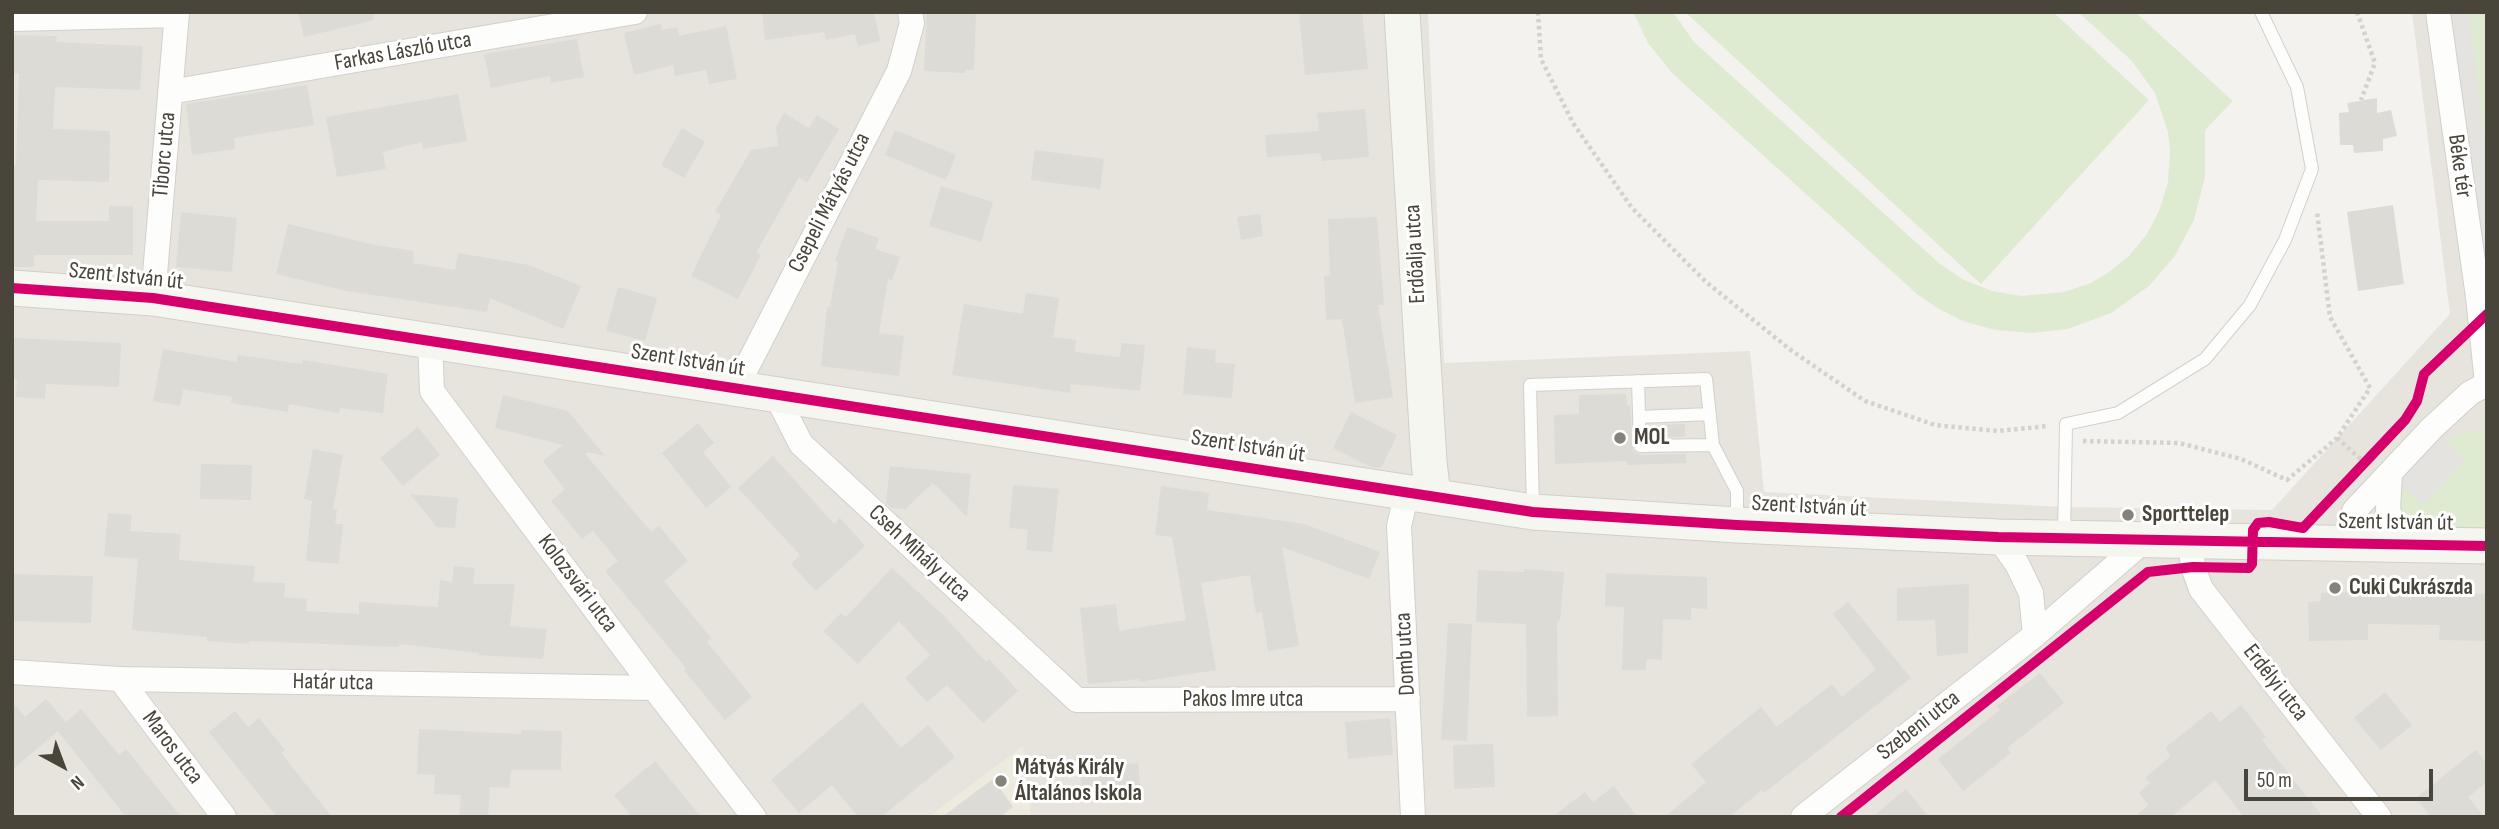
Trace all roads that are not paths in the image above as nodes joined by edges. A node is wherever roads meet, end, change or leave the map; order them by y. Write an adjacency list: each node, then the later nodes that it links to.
1 (635, 12): 8 (street, Farkas László utca)
2 (910, 12): 14 (street, Csepeli Mátyás utca)
3 (1402, 12): 20 (street, Erdőalja utca)
4 (2261, 12): 24 (lane)
5 (2438, 12): 13 (street, Béke tér)
6 (177, 14): 7 (street); 8 (street, Tiborc utca)
7 (12, 19)
8 (170, 93): 10 (street, Tiborc utca)
9 (12, 288): 10 (street, Szent István út)
10 (153, 298): 11 (street, Szent István út)
11 (430, 340): 14 (street, Szent István út); 33 (street, Kolozsvári utca)
12 (1639, 381): 16 (lane); 17 (lane); 21 (lane)
13 (2487, 384): 19 (street)
14 (735, 390): 15 (street, Szent István út)
15 (777, 397): 20 (street, Szent István út); 35 (street, Cseh Mihály utca)
16 (1710, 414): 17 (lane); 18 (lane)
17 (1639, 417): 18 (lane)
18 (1713, 445): 22 (lane)
19 (2390, 474): 27 (street); 28 (street)
20 (1420, 494): 21 (street, Szent István út); 34 (street, Domb utca)
21 (1533, 512): 22 (street, Szent István út)
22 (1737, 525): 23 (street, Szent István út)
23 (1998, 537): 24 (street, Szent István út); 30 (street)
24 (2064, 537): 25 (street, Szent István út)
25 (2145, 540): 26 (street, Szent István út); 30 (street, Szebeni utca)
26 (2190, 541): 27 (street, Szent István út); 40 (street, Erdélyi utca)
27 (2347, 543): 28 (street, Szent István út)
28 (2416, 546): 29 (street, Szent István út)
29 (2487, 546)
30 (2035, 635): 36 (street, Szebeni utca)
31 (12, 672): 32 (street, Határ utca)
32 (120, 679): 33 (street, Határ utca); 37 (street, Maros utca)
33 (654, 688): 38 (street, Kolozsvári utca)
34 (1408, 699): 35 (street, Pakos Imre utca); 39 (street, Domb utca)
35 (1077, 700)
36 (1817, 812)
37 (224, 817)
38 (754, 817)
39 (1413, 817)
40 (2379, 817)

